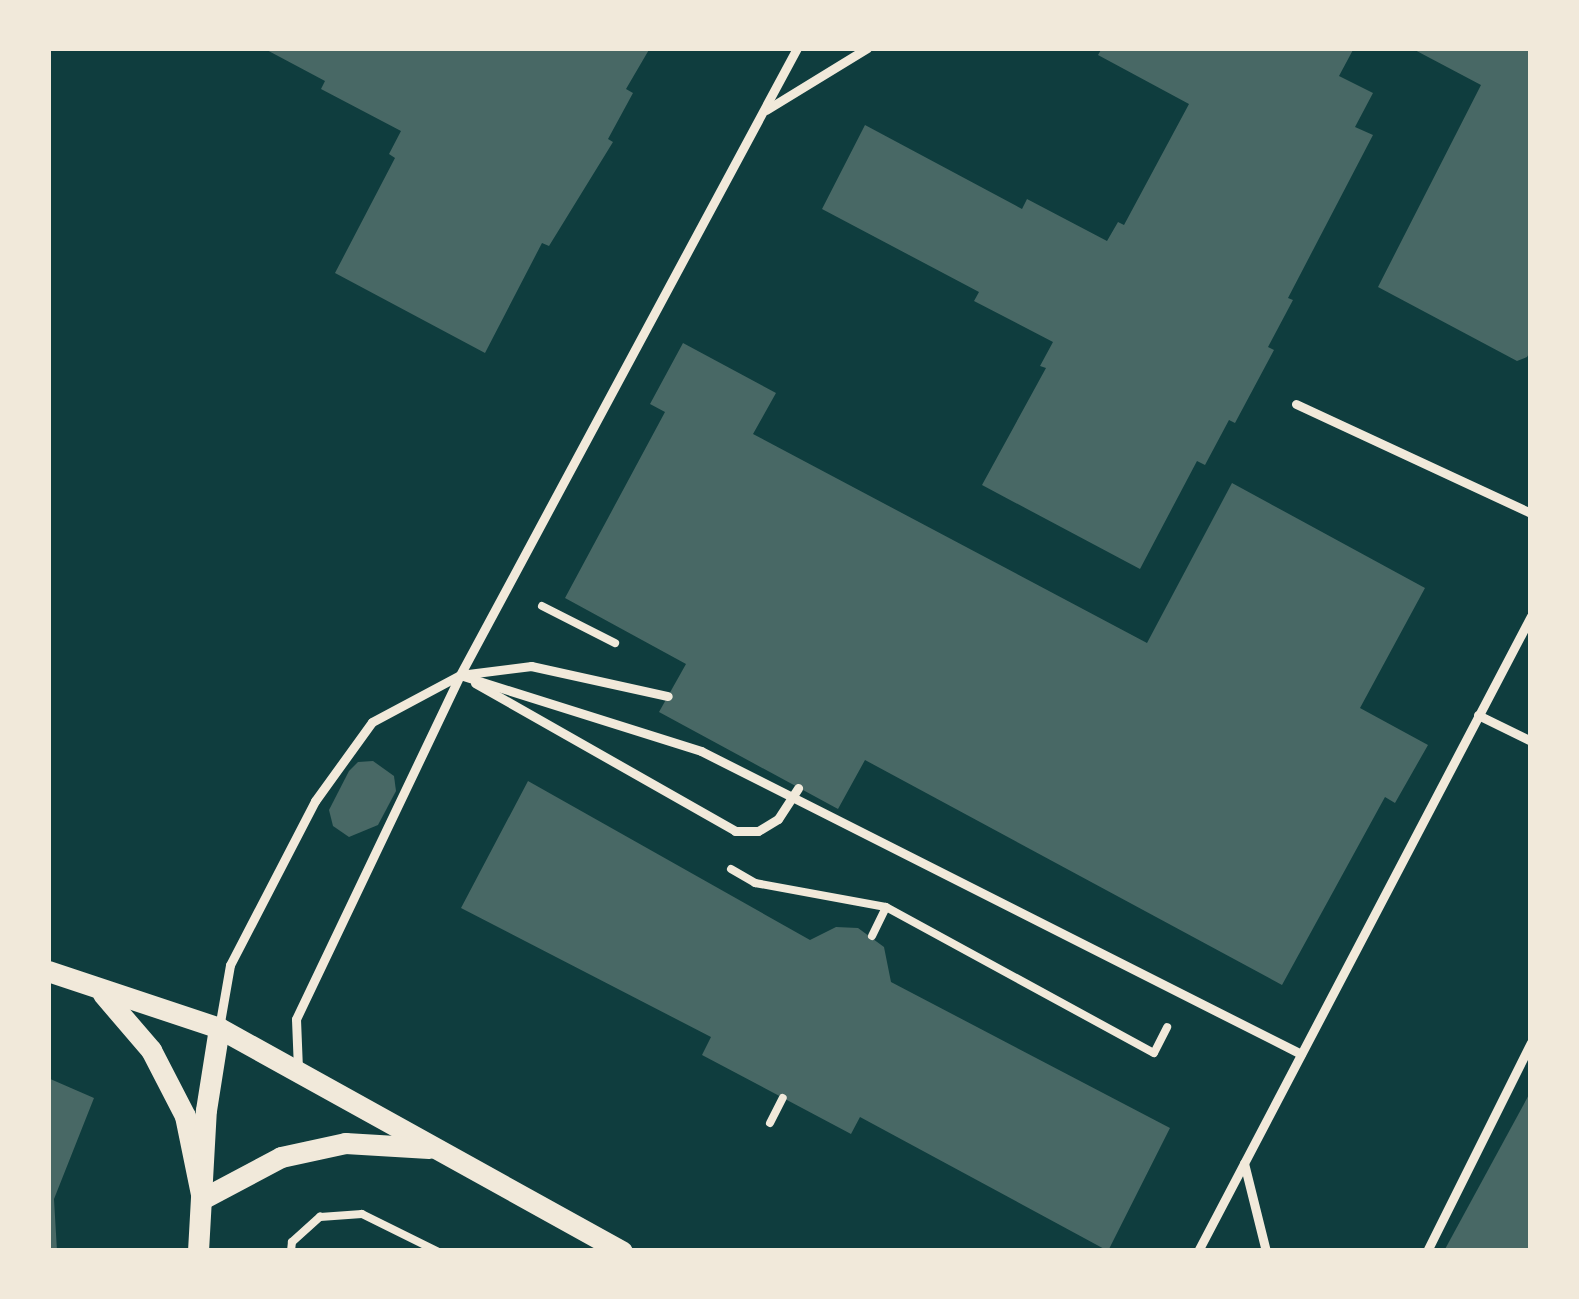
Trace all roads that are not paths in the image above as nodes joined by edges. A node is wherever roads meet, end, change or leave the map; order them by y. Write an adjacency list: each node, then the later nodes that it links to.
1 (797, 48): 3 (lane)
2 (867, 48): 3 (lane)
3 (762, 113): 7 (lane)
4 (1296, 404): 5 (lane)
5 (1531, 512)
6 (1531, 616): 9 (lane)
7 (460, 674): 8 (lane); 11 (lane); 14 (lane); 16 (lane); 17 (lane)
8 (668, 696)
9 (1478, 715): 10 (lane); 16 (lane)
10 (1531, 742)
11 (798, 788)
12 (48, 971): 13 (street)
13 (99, 989): 14 (street); 20 (street)
14 (219, 1028): 17 (street); 20 (street)
15 (1531, 1042): 25 (lane)
16 (1301, 1054): 19 (lane)
17 (298, 1069): 18 (street)
18 (435, 1149): 20 (street); 22 (street)
19 (1244, 1162): 23 (lane); 24 (lane)
20 (202, 1199): 21 (street)
21 (198, 1251)
22 (622, 1251)
23 (1198, 1251)
24 (1266, 1251)
25 (1427, 1251)

